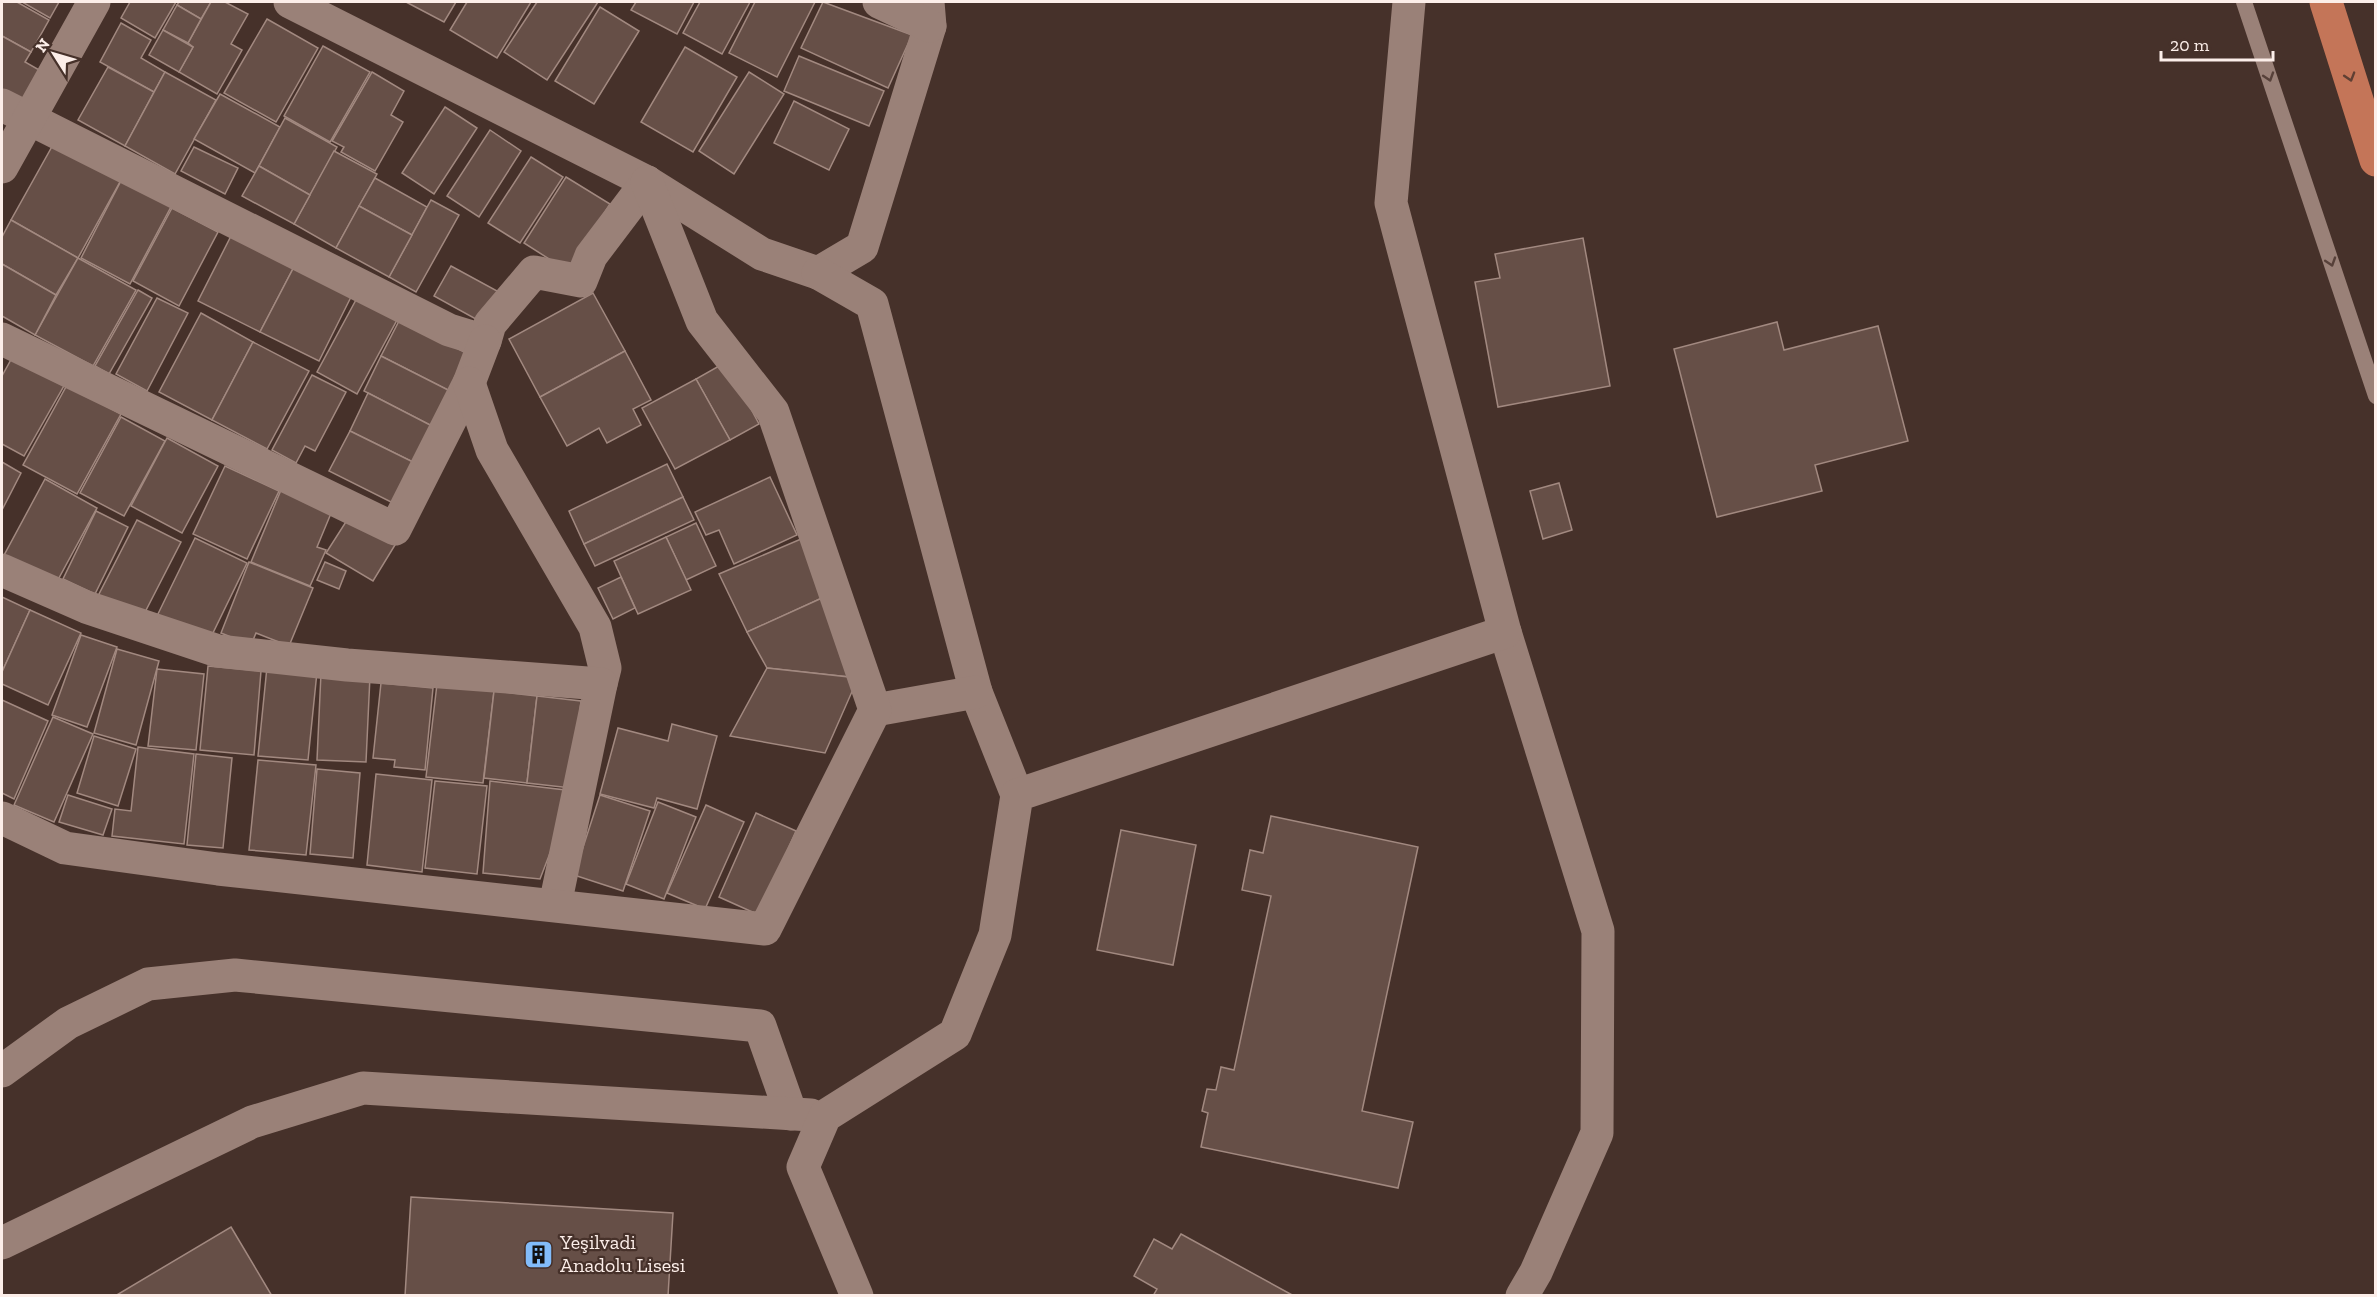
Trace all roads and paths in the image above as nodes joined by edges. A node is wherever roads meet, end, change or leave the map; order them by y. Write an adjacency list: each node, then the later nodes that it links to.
1 (94, 2): 8 (street)
2 (290, 2): 11 (street)
3 (879, 2): 7 (street)
4 (1409, 2): 18 (street)
5 (2244, 2): 16 (lane, one-way to 16)
6 (2326, 2): 9 (main road, one-way to 9)
7 (929, 14): 12 (street)
8 (14, 111): 10 (street); 14 (street)
9 (2376, 160)
10 (2, 167)
11 (647, 182): 12 (street); 14 (street); 21 (street)
12 (818, 273): 20 (street)
13 (2, 339): 15 (street)
14 (485, 341): 15 (street)
15 (470, 383): 19 (street)
16 (2376, 396)
17 (2, 570): 19 (street)
18 (1505, 632): 22 (street); 30 (street)
19 (601, 684): 24 (street)
20 (976, 692): 21 (street); 22 (street)
21 (875, 710): 24 (street)
22 (1017, 795): 27 (street)
23 (2, 818): 24 (street)
24 (555, 905)
25 (2, 1071): 26 (street)
26 (791, 1114): 27 (street); 28 (street)
27 (825, 1116): 29 (street)
28 (2, 1243)
29 (857, 1296)
30 (1522, 1296)

